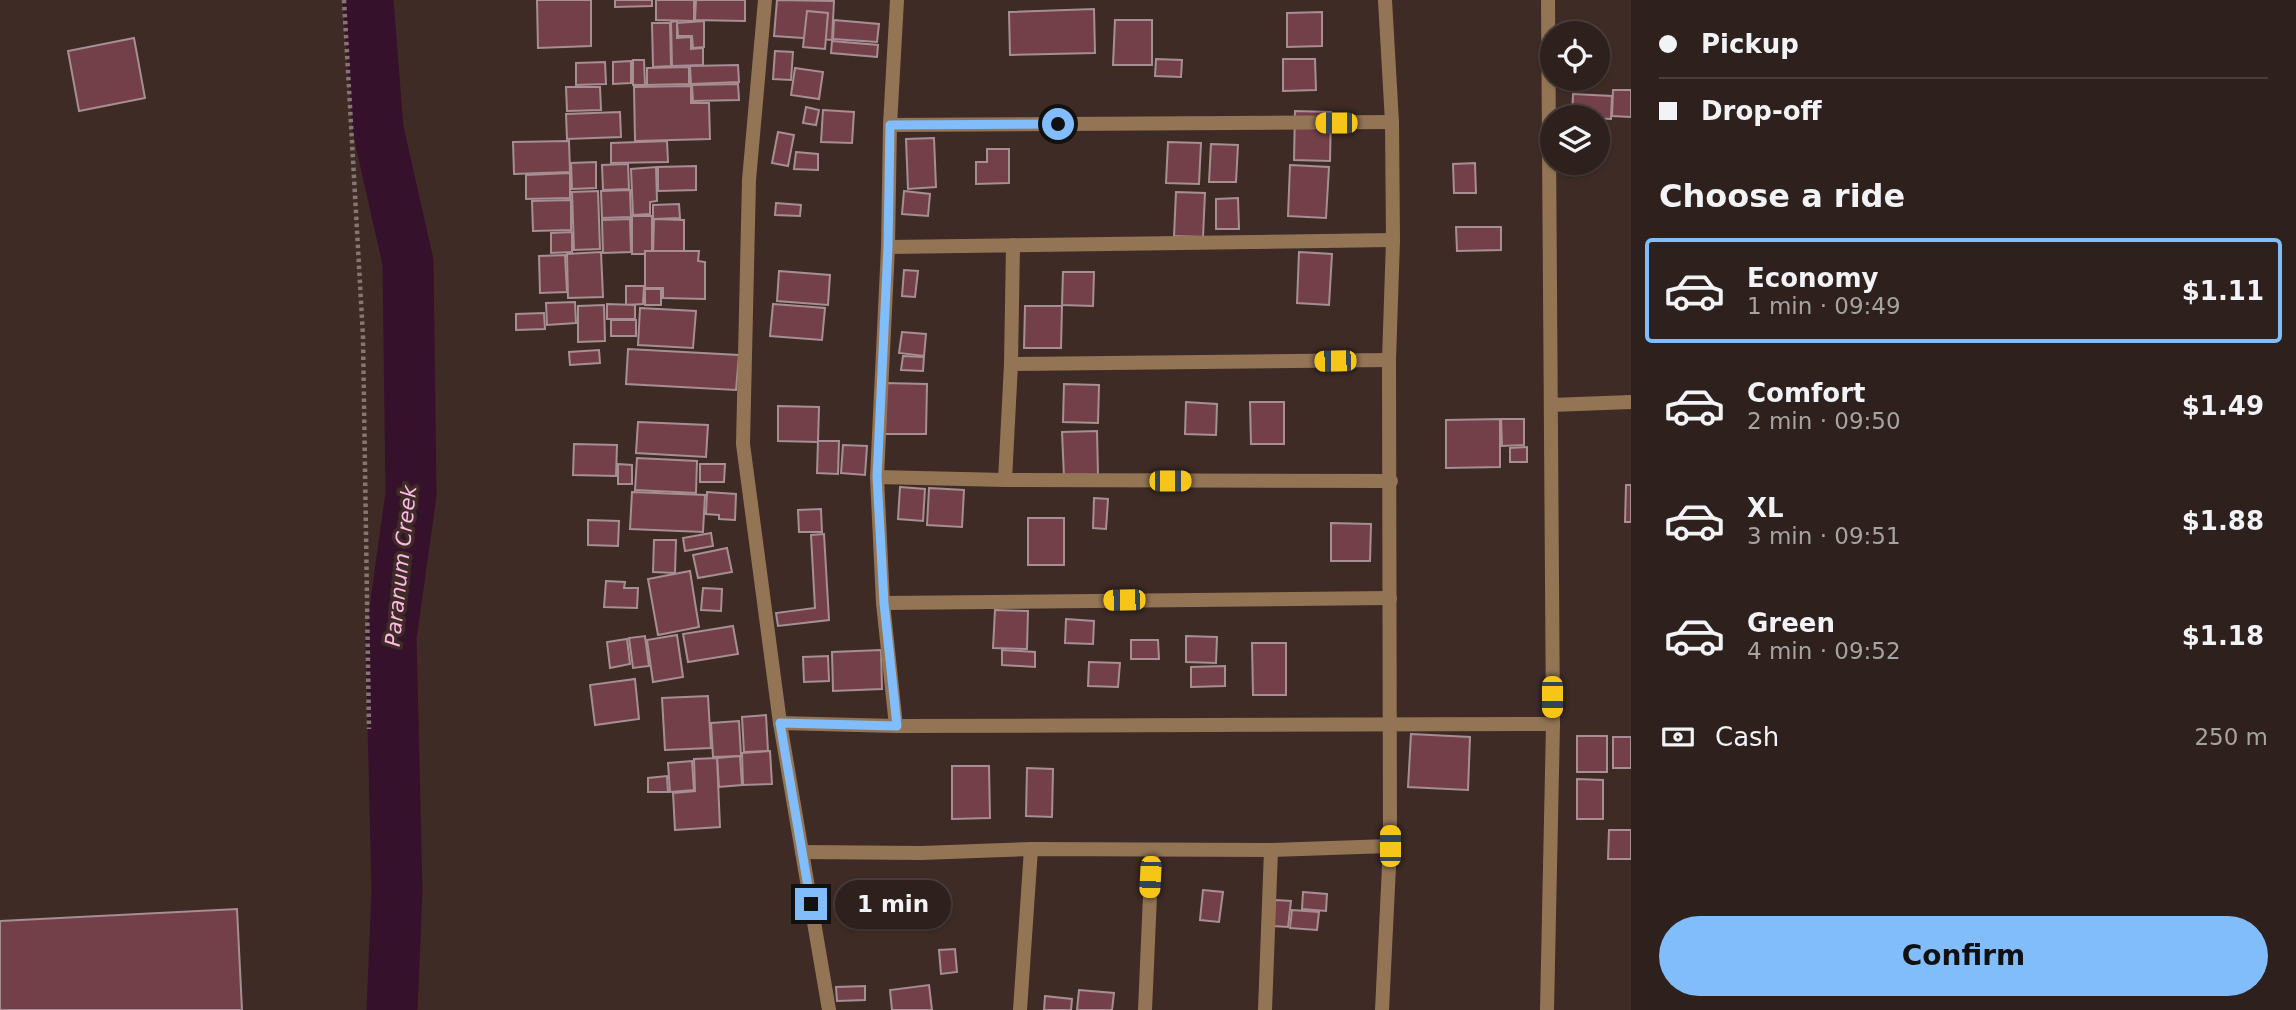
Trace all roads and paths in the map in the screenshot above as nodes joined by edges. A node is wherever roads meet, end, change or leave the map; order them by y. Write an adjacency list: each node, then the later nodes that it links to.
1 (344, 0): 24 (path)
2 (765, 0): 20 (street)
3 (897, 0): 7 (street)
4 (1385, 0): 6 (street)
5 (1548, 0): 14 (street)
6 (1392, 122): 7 (street); 8 (street)
7 (890, 125): 10 (street)
8 (1394, 240): 9 (street); 11 (street)
9 (1013, 245): 10 (street); 12 (street)
10 (888, 247): 15 (street)
11 (1390, 360): 12 (street); 17 (street)
12 (1011, 364): 16 (street)
13 (1631, 402): 14 (street)
14 (1551, 405): 22 (street)
15 (877, 477): 16 (street); 19 (street)
16 (1005, 481): 17 (street)
17 (1391, 481): 18 (street)
18 (1390, 598): 19 (street); 21 (street)
19 (884, 603): 23 (street)
20 (780, 723): 23 (street); 29 (street)
21 (1389, 724): 22 (street); 23 (street); 25 (street)
22 (1553, 724): 35 (street)
23 (897, 726)
24 (369, 729)
25 (1390, 846): 28 (street); 34 (street)
26 (1031, 849): 27 (street); 29 (street); 31 (street)
27 (1152, 850): 28 (street); 32 (street)
28 (1271, 850): 33 (street)
29 (802, 852): 30 (street)
30 (829, 1010)
31 (1020, 1010)
32 (1144, 1010)
33 (1265, 1010)
34 (1382, 1010)
35 (1547, 1010)

